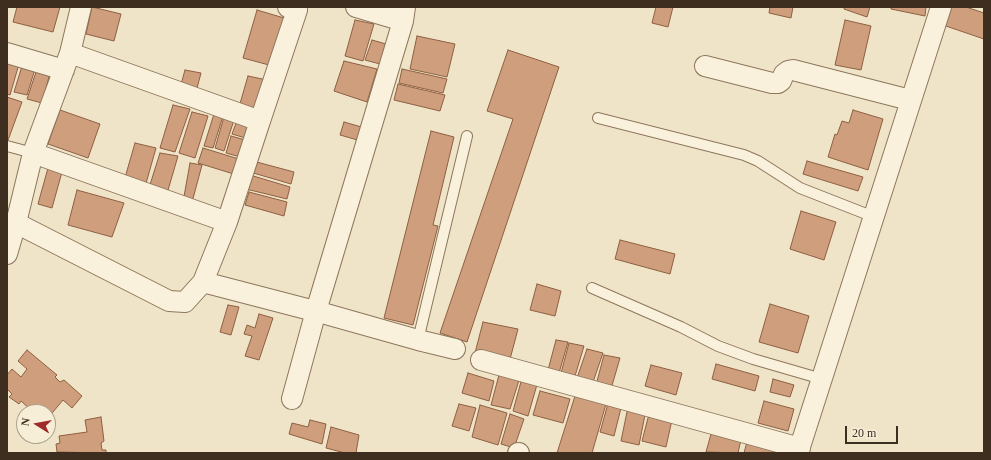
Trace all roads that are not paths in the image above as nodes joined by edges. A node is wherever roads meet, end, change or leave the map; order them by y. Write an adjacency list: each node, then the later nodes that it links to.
1 (81, 7): 7 (street)
2 (356, 7): 5 (street)
3 (941, 7): 9 (street)
4 (294, 8): 11 (street)
5 (404, 14): 21 (street)
6 (7, 53): 7 (street)
7 (67, 61): 11 (street); 14 (street)
8 (705, 66): 9 (street)
9 (910, 100): 15 (street)
10 (598, 118): 15 (lane)
11 (260, 121): 16 (street)
12 (467, 136): 22 (lane)
13 (7, 146): 14 (lane)
14 (33, 153): 16 (street); 17 (street)
15 (874, 217): 25 (street)
16 (227, 222): 19 (street)
17 (16, 224): 18 (street); 19 (street)
18 (7, 253)
19 (203, 282): 21 (street)
20 (592, 288): 25 (lane)
21 (316, 311): 22 (street); 26 (street)
22 (418, 340): 23 (street)
23 (455, 349)
24 (481, 360): 27 (street)
25 (822, 379): 27 (street)
26 (292, 399)
27 (799, 451)

